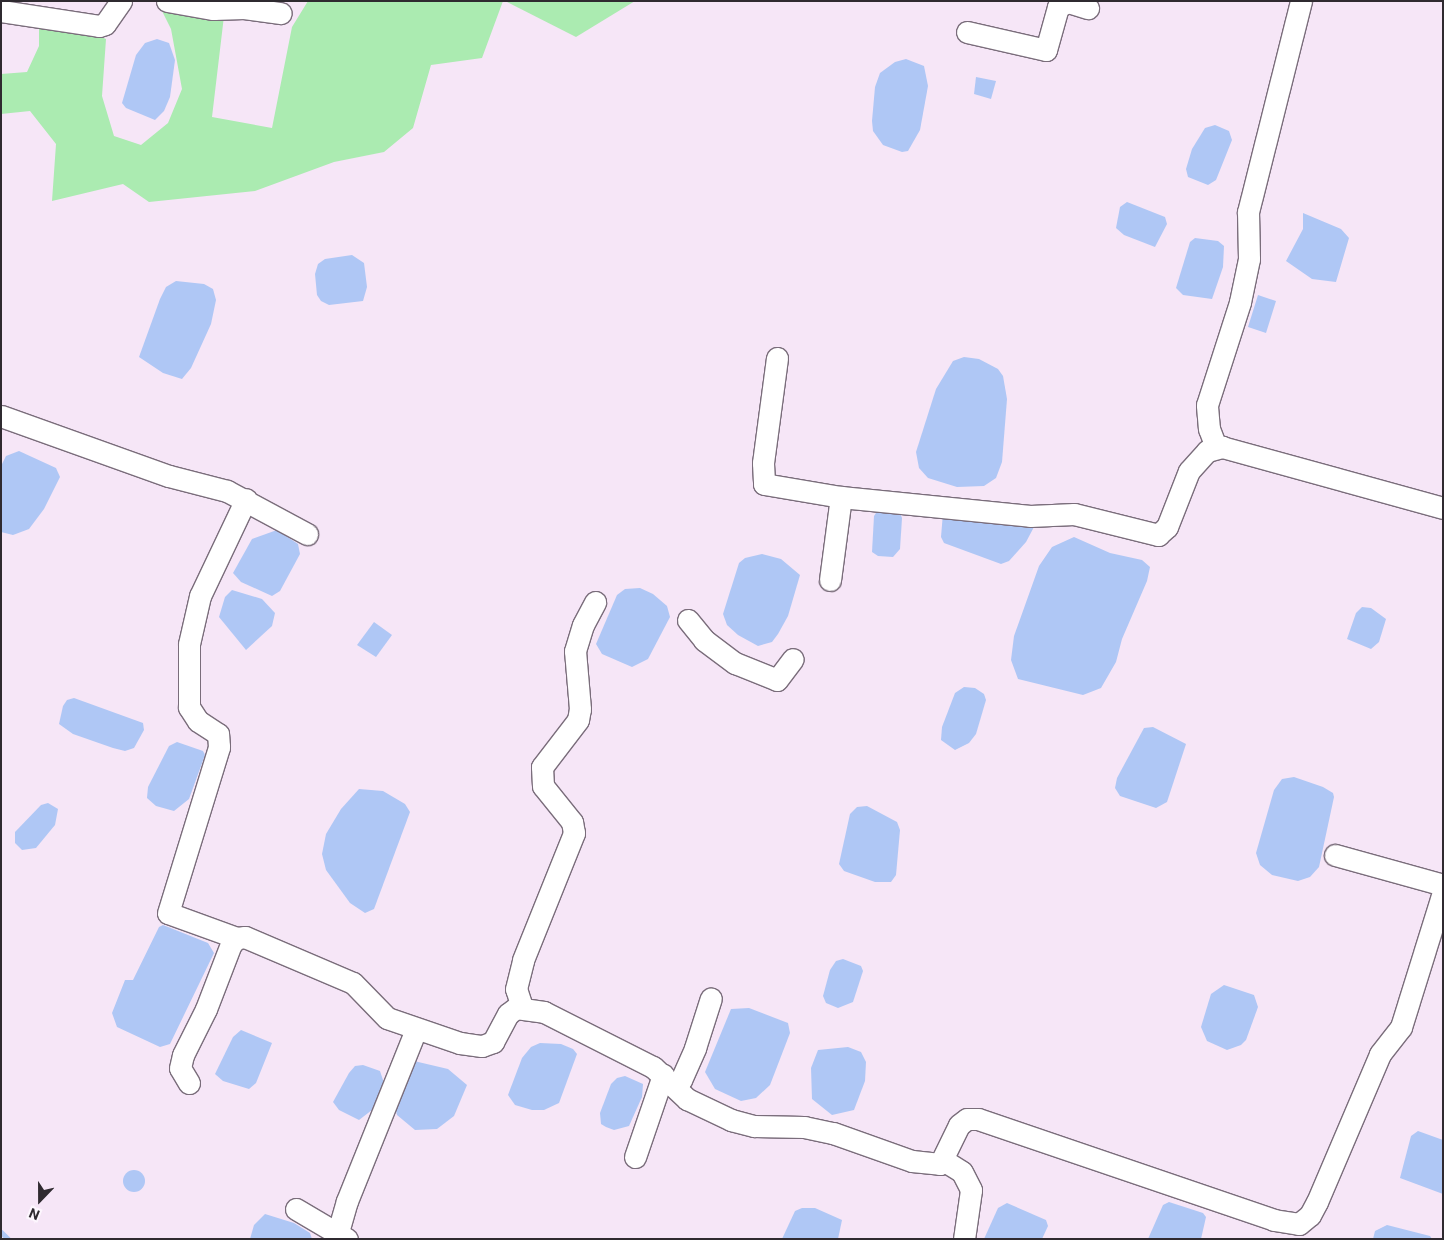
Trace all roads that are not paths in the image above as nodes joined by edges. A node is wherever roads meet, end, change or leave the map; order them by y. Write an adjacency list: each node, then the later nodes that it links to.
1 (121, 1): 5 (street)
2 (167, 1): 6 (street)
3 (1301, 1): 10 (street)
4 (1088, 8): 7 (street)
5 (1, 11)
6 (281, 13)
7 (967, 32)
8 (777, 358): 11 (street)
9 (1, 416): 12 (street)
10 (1216, 447): 11 (street); 13 (street)
11 (841, 497): 15 (street)
12 (246, 499): 14 (street); 22 (street)
13 (1443, 508)
14 (307, 534)
15 (830, 580)
16 (595, 602): 24 (street)
17 (688, 620): 18 (street)
18 (793, 660)
19 (1335, 855): 20 (street)
20 (1443, 885)
21 (1443, 892): 29 (street)
22 (237, 938): 25 (street); 27 (street)
23 (711, 998): 26 (street)
24 (522, 1007): 25 (street); 26 (street)
25 (416, 1029): 31 (street)
26 (669, 1081): 28 (street); 29 (street)
27 (189, 1083)
28 (635, 1157)
29 (943, 1160): 32 (street)
30 (296, 1209): 31 (street)
31 (340, 1237)
32 (964, 1239)

